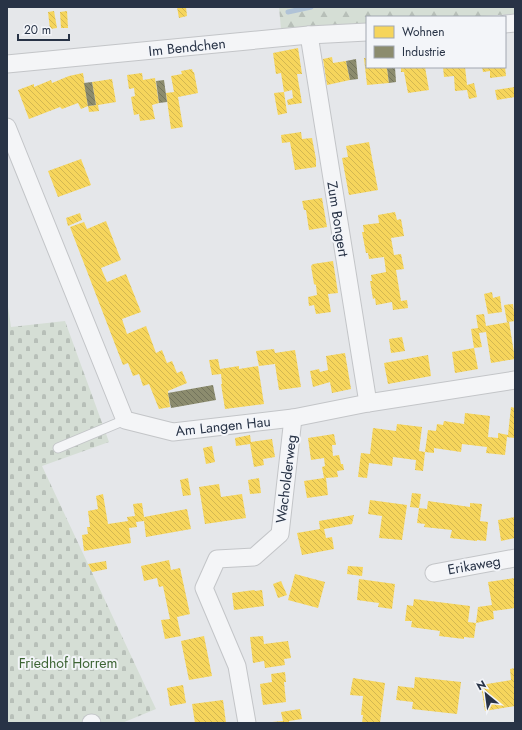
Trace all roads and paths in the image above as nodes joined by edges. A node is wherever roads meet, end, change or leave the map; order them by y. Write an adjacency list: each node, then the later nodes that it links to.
1 (366, 32): 2 (street, Im Bendchen)
2 (309, 35): 3 (street, Im Bendchen); 6 (street, Zum Bongert)
3 (7, 64)
4 (7, 127): 8 (street)
5 (515, 380): 6 (street, Am Langen Hau)
6 (368, 403): 7 (street, Am Langen Hau)
7 (293, 418): 8 (street, Am Langen Hau); 12 (street, Wacholderweg)
8 (125, 420): 9 (lane)
9 (58, 448)
10 (515, 558): 11 (street, Erikaweg)
11 (434, 573)
12 (247, 723)

